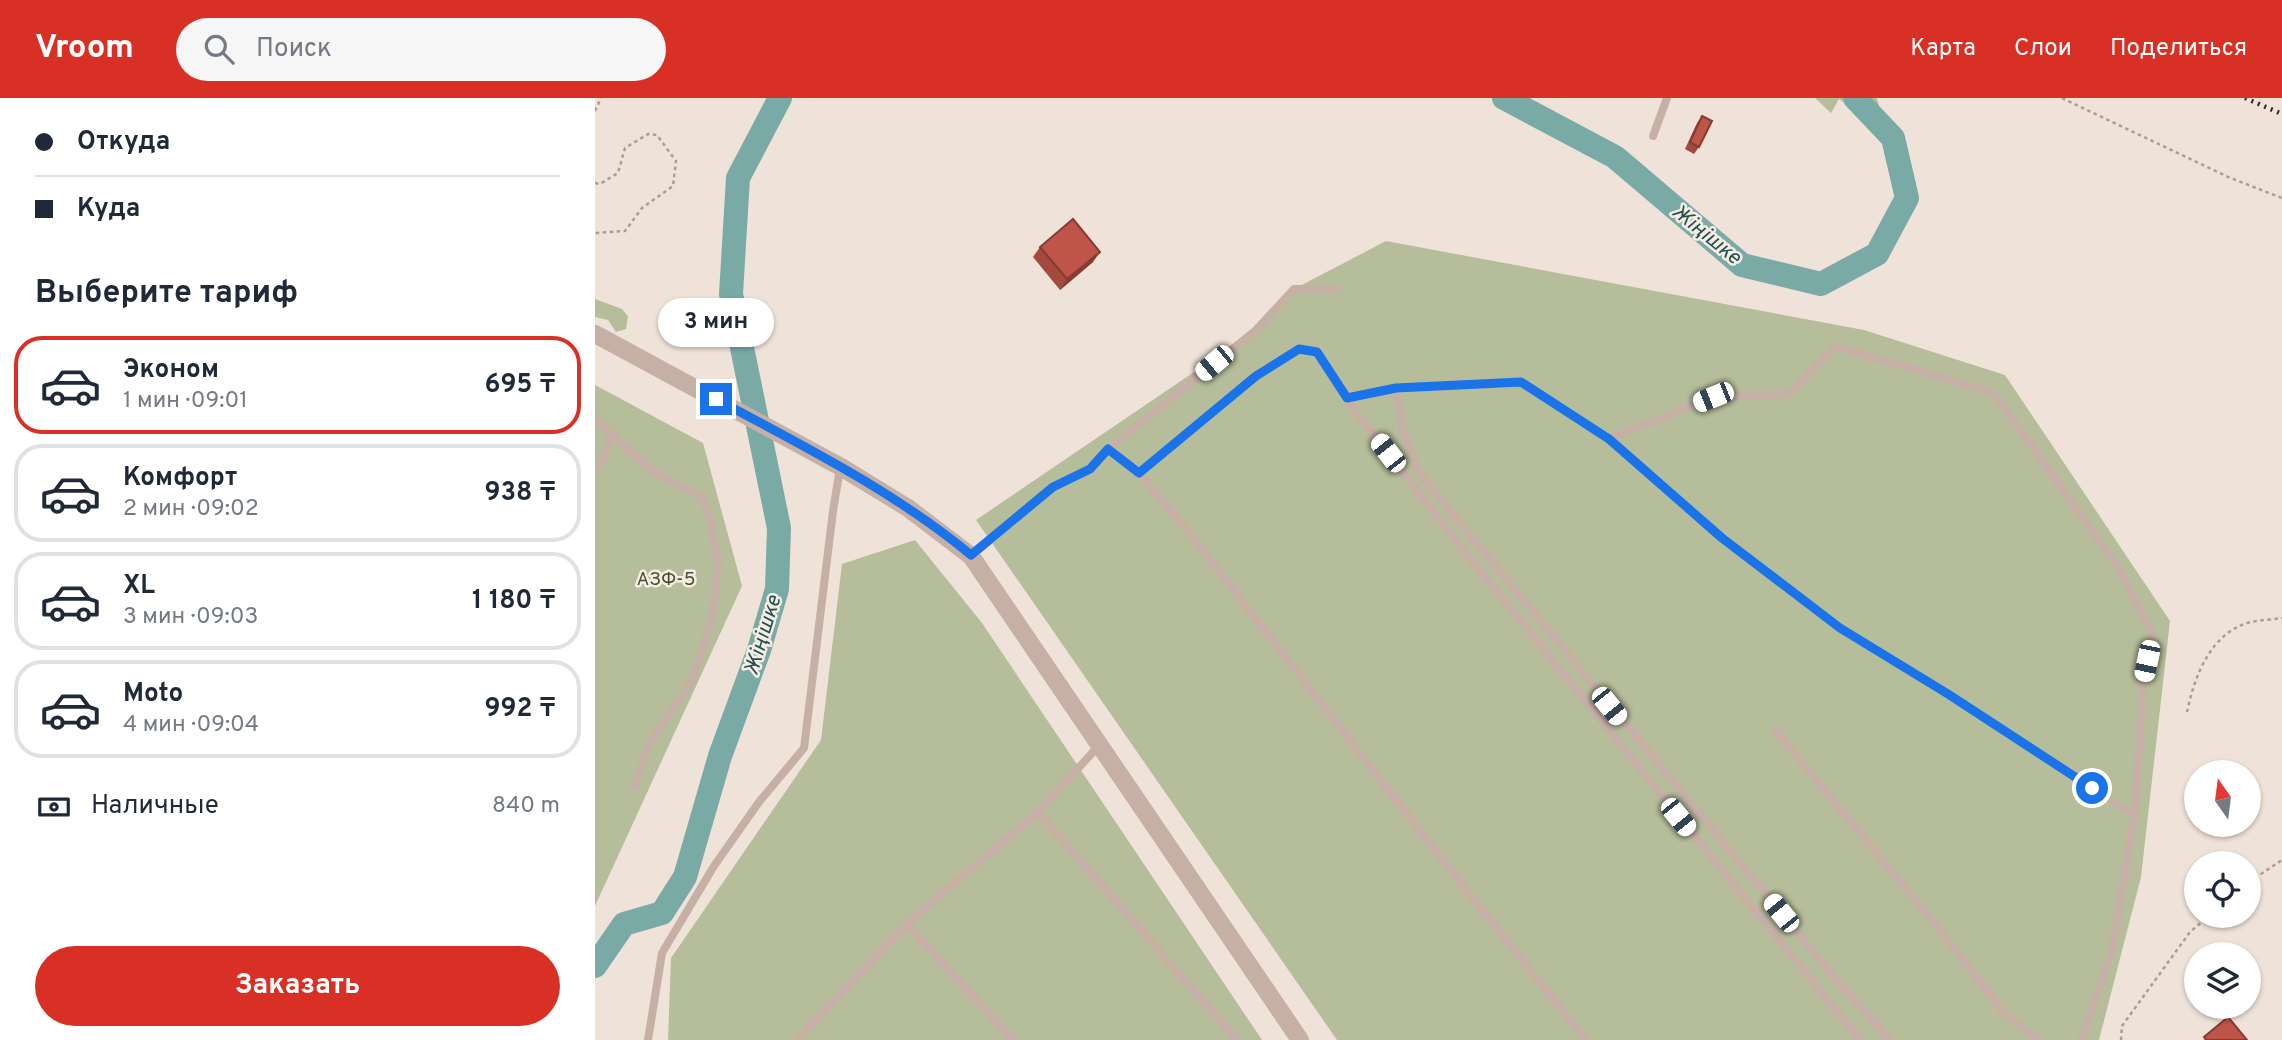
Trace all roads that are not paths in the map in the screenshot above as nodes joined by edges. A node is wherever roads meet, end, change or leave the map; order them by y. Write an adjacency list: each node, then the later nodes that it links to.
1 (1667, 98): 2 (lane)
2 (1653, 136)
3 (1338, 289): 10 (lane)
4 (595, 334): 11 (street)
5 (1396, 388): 6 (lane); 9 (lane); 28 (lane)
6 (1347, 398): 13 (lane); 27 (lane)
7 (595, 419): 8 (lane)
8 (611, 435): 12 (lane); 17 (lane)
9 (1609, 439): 19 (lane); 19 (lane)
10 (1108, 449): 13 (lane); 14 (lane)
11 (836, 464): 14 (street); 22 (lane)
12 (595, 467)
13 (1139, 473): 26 (lane)
14 (971, 555): 16 (street)
15 (1775, 730): 29 (lane)
16 (1097, 741): 18 (lane); 25 (street)
17 (635, 786)
18 (1038, 812): 20 (lane); 24 (lane)
19 (2134, 815): 30 (lane)
20 (907, 924): 21 (lane); 23 (lane)
21 (799, 1039)
22 (648, 1040)
23 (1013, 1040)
24 (1237, 1040)
25 (1300, 1040)
26 (1586, 1040)
27 (1860, 1040)
28 (1890, 1040)
29 (2039, 1040)
30 (2081, 1040)

